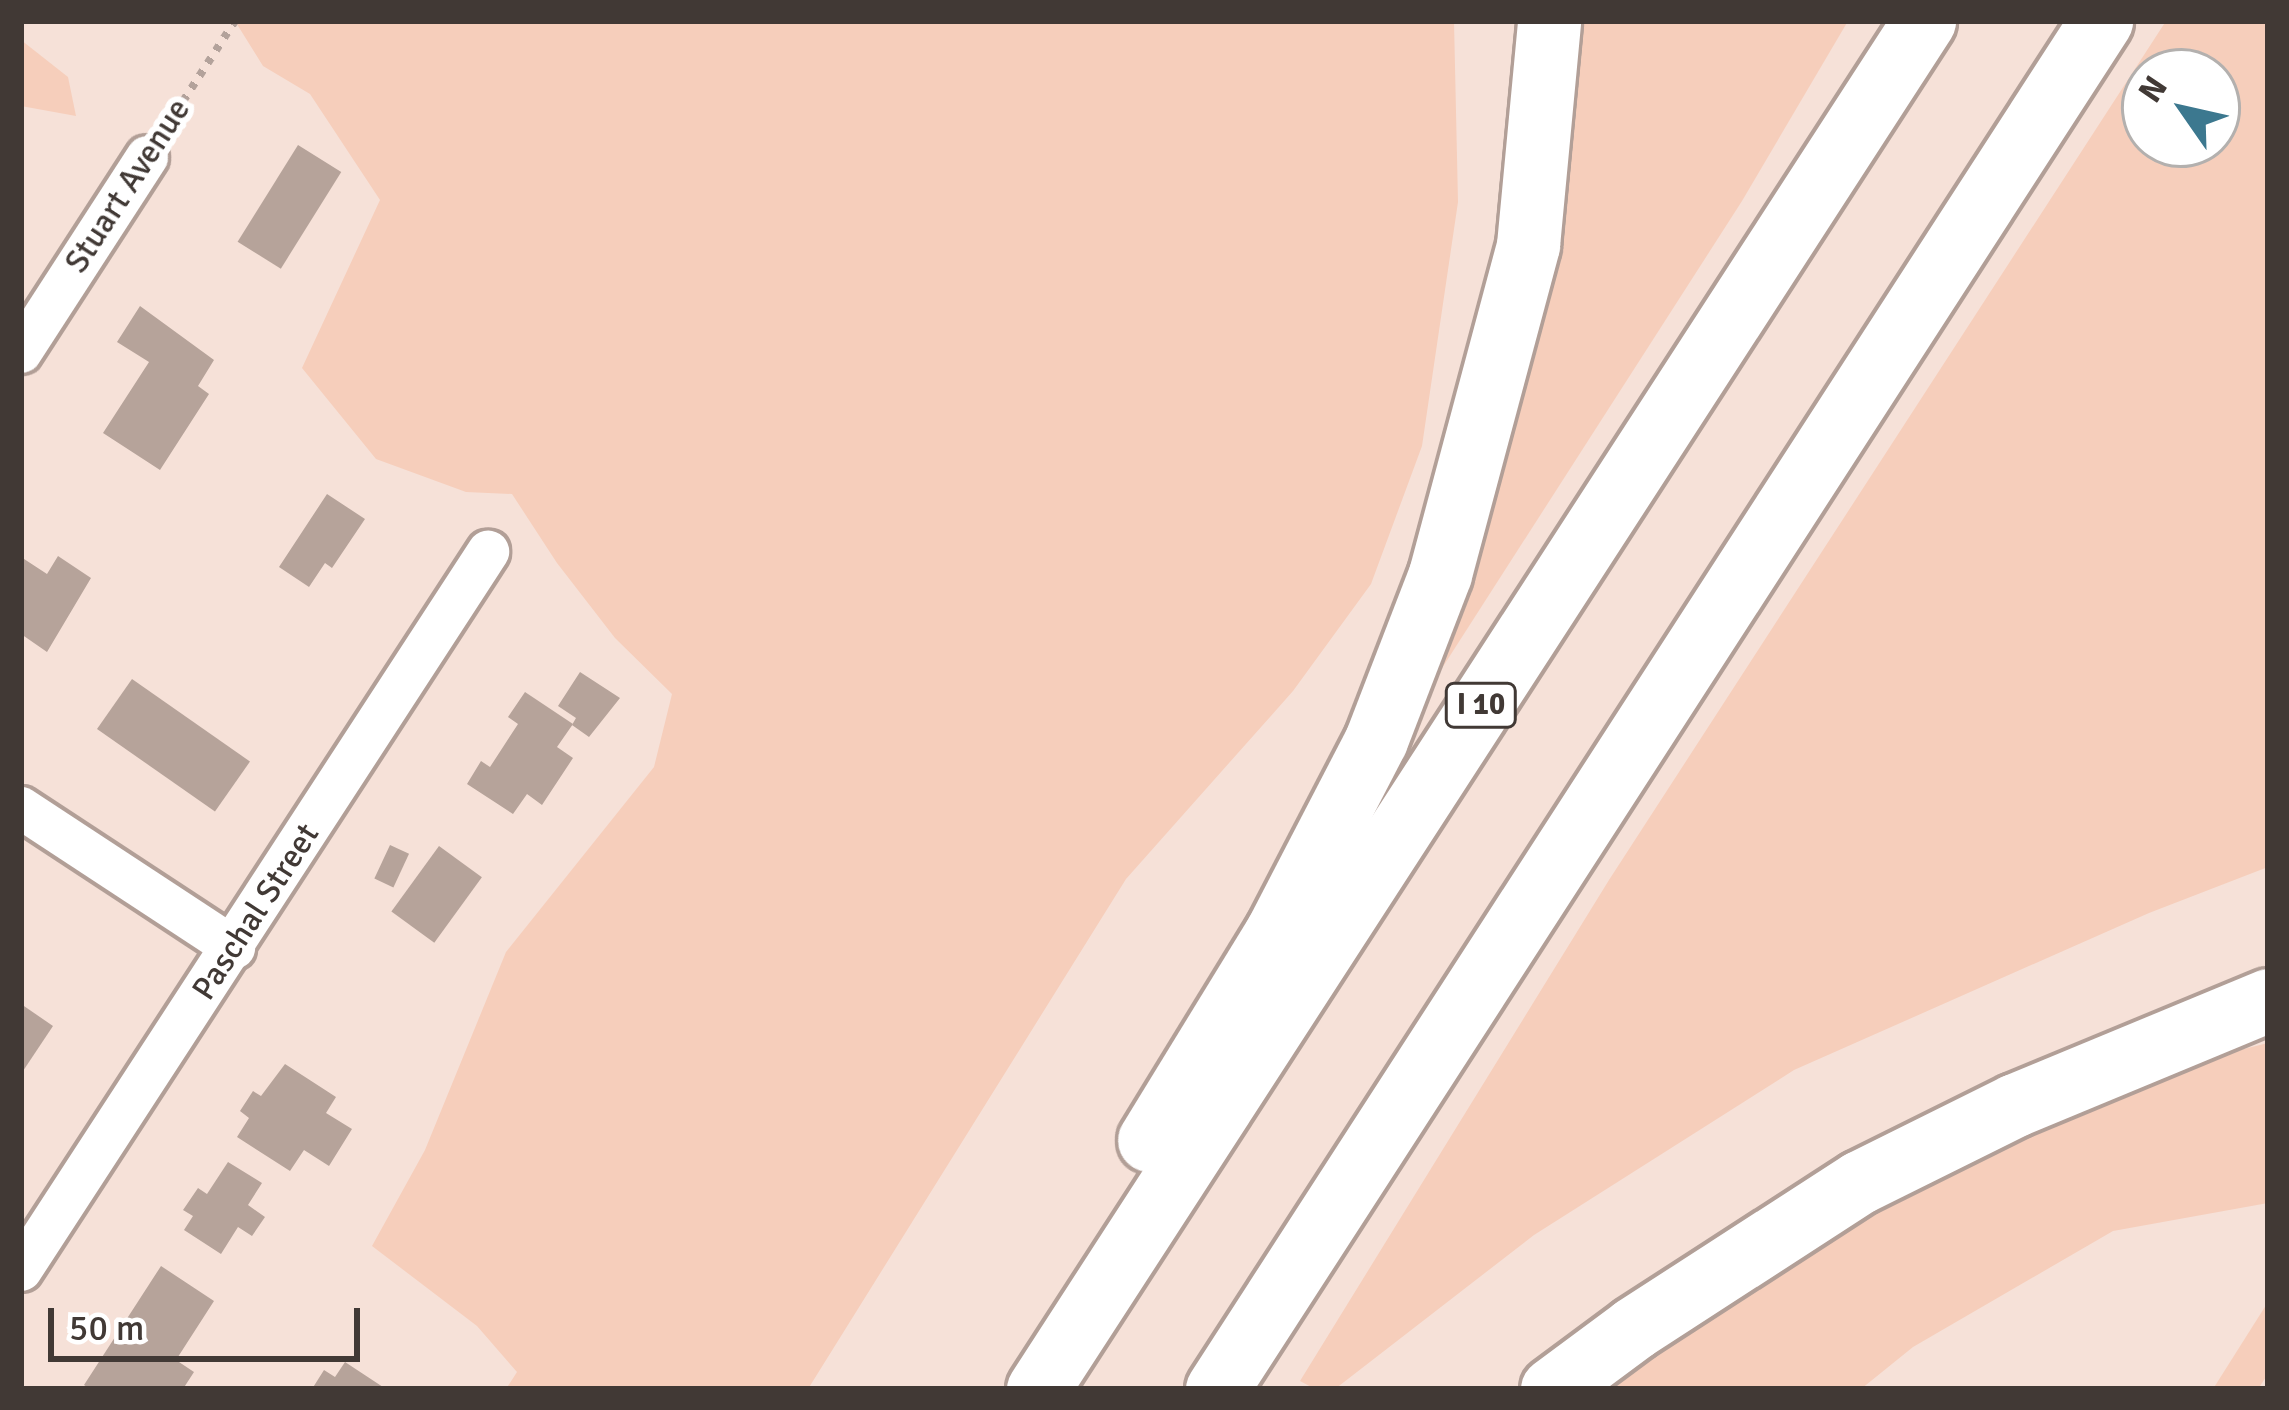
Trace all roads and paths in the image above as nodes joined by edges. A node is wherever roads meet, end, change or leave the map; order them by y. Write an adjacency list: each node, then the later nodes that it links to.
1 (235, 21): 5 (path, Stuart Avenue)
2 (1549, 21): 12 (highway)
3 (1924, 21): 13 (highway, I 10)
4 (2101, 21): 14 (highway)
5 (147, 157): 6 (street, Stuart Avenue)
6 (21, 352)
7 (488, 552): 9 (street, Paschal Street)
8 (21, 808): 9 (street)
9 (234, 947): 11 (street, Paschal Street)
10 (2263, 1004): 15 (highway)
11 (21, 1270)
12 (1023, 1389)
13 (1038, 1389)
14 (1216, 1389)
15 (1552, 1389)

